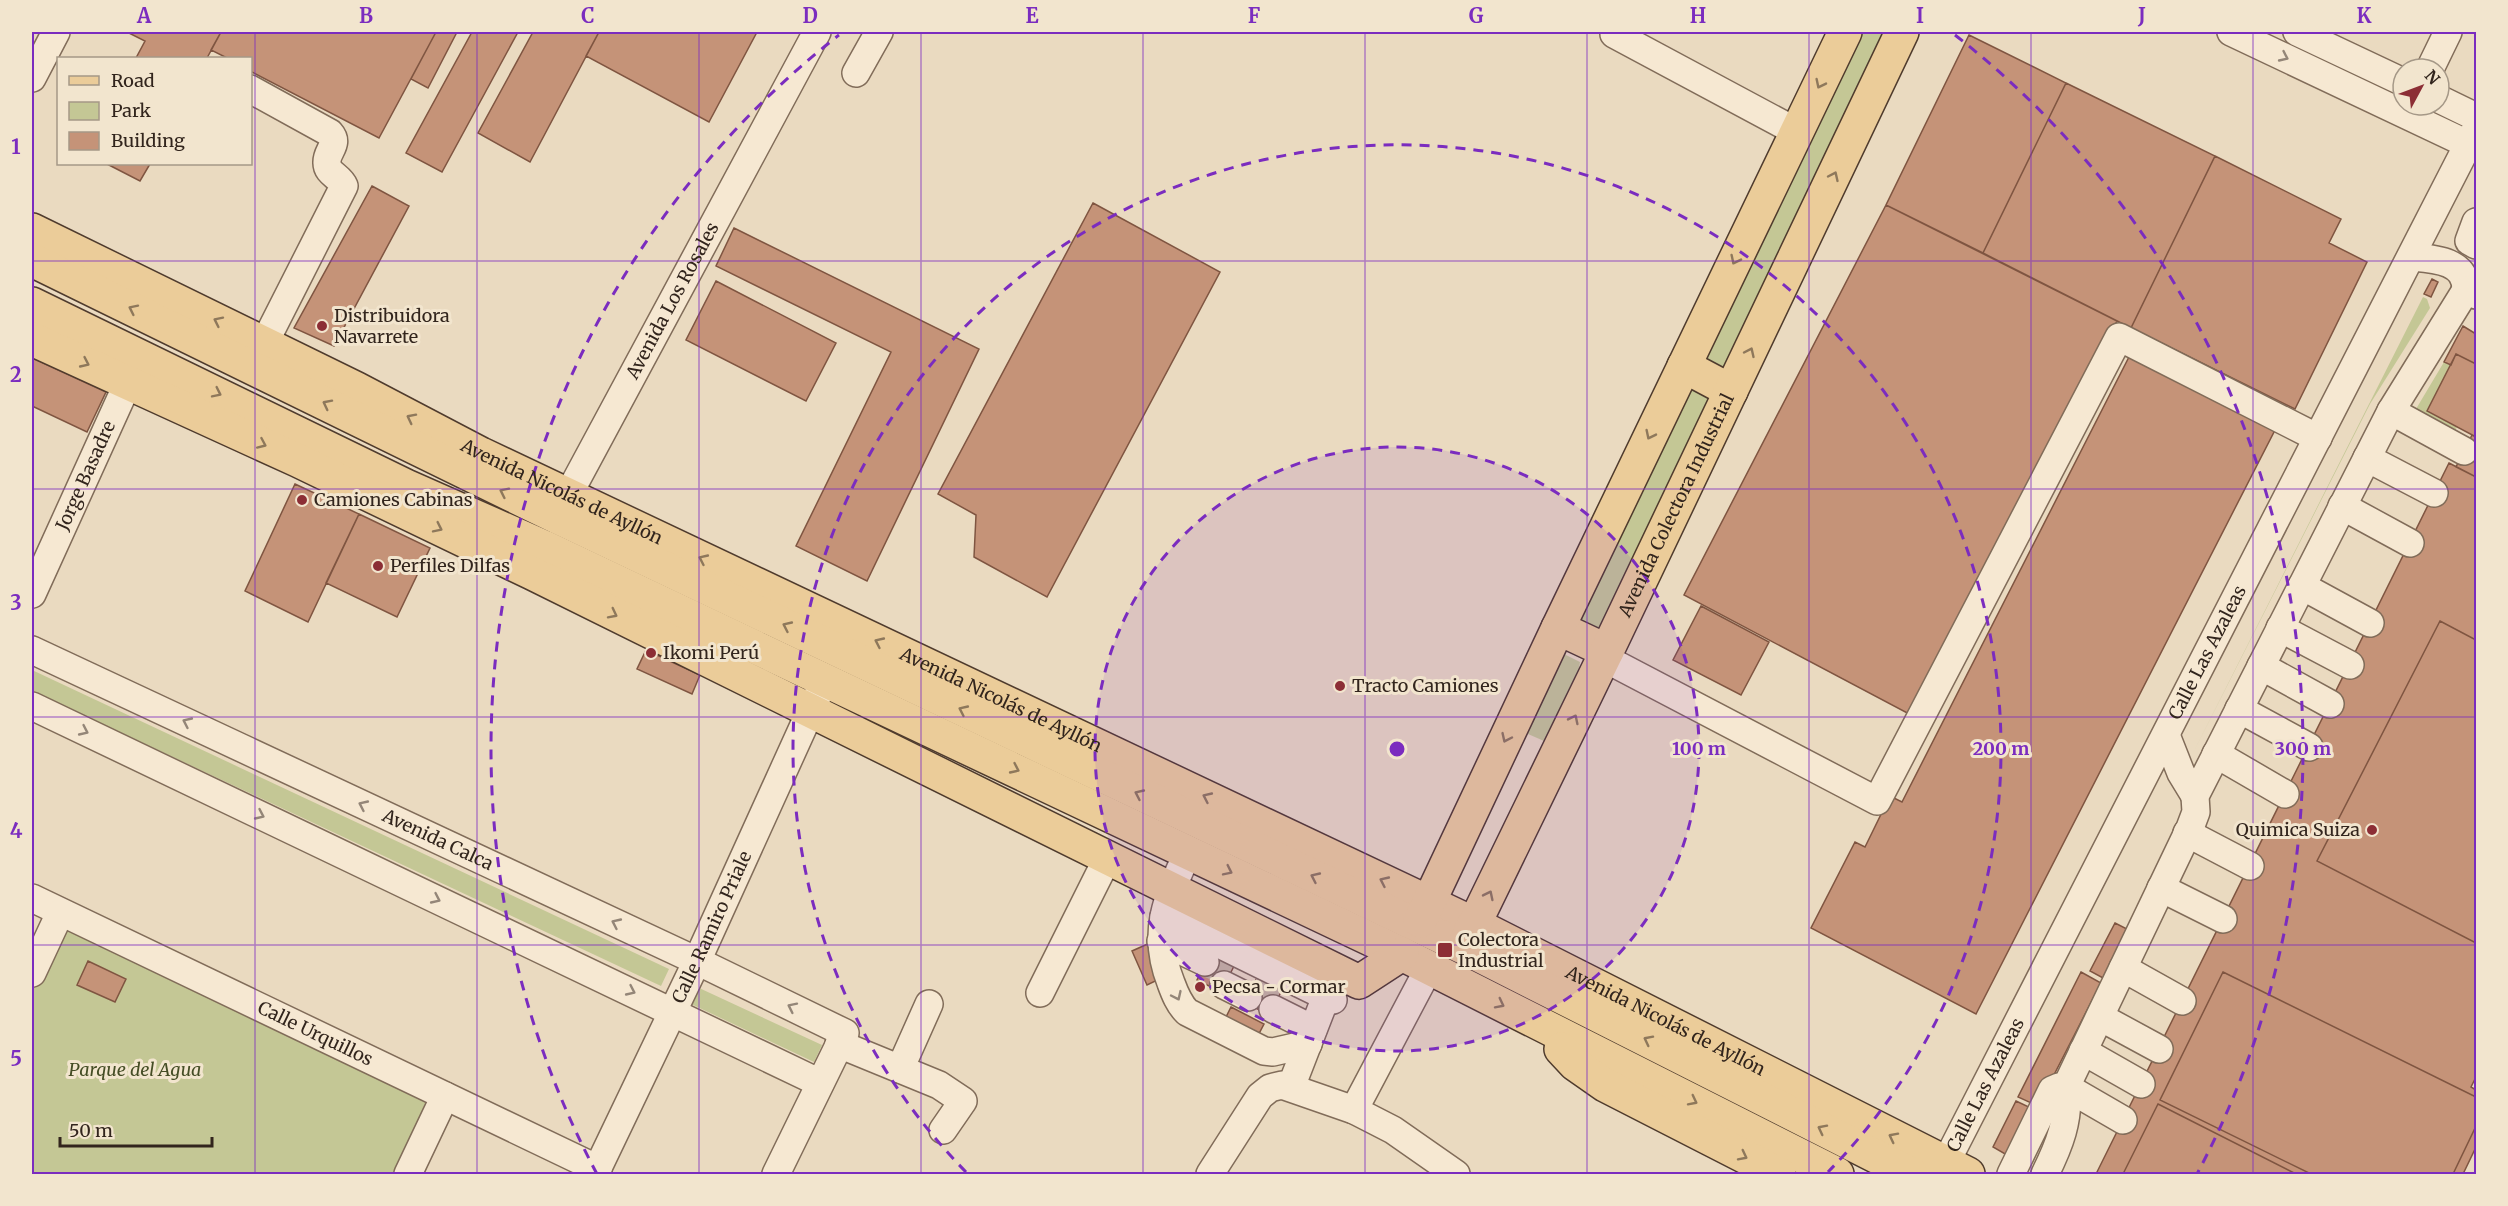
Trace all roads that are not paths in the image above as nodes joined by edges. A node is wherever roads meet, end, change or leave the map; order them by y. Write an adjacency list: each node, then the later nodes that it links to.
1 (56, 32): 13 (street)
2 (817, 32): 41 (street, Avenida Los Rosales)
3 (879, 32): 11 (street)
4 (1616, 32): 17 (street)
5 (1845, 32): 17 (main road, one-way to 17)
6 (1902, 32): 30 (main road, Avenida Colectora Industrial, one-way to 6)
7 (2231, 32): 18 (street, one-way to 18)
8 (2296, 32): 12 (street)
9 (2448, 32): 10 (street)
10 (2436, 57)
11 (856, 73)
12 (2391, 76)
13 (32, 78)
14 (252, 90): 27 (street)
15 (2451, 105): 16 (street)
16 (2476, 117)
17 (1797, 132): 28 (main road, one-way to 28)
18 (2474, 140): 22 (street, Calle Las Azaleas)
19 (2476, 222): 21 (street)
20 (32, 230): 27 (main road, Avenida Nicolás de Ayllón, one-way to 20)
21 (2476, 245)
22 (2411, 256): 24 (street); 32 (street, Calle Las Azaleas)
23 (32, 260): 33 (main road, Avenida Nicolás de Ayllón, one-way to 23)
24 (2471, 292): 31 (street)
25 (32, 304): 29 (main road, Avenida Nicolás de Ayllón)
26 (32, 339): 29 (main road, Avenida Nicolás de Ayllón, one-way to 29)
27 (264, 344): 35 (main road, Avenida Nicolás de Ayllón, one-way to 27)
28 (1684, 366): 30 (main road); 46 (main road, one-way to 46)
29 (134, 369): 37 (main road, Avenida Nicolás de Ayllón, one-way to 37); 38 (main road, Avenida Nicolás de Ayllón, one-way to 38); 44 (street, Jorge Basadre)
30 (1731, 391): 49 (main road, Avenida Colectora Industrial)
31 (2391, 411): 34 (street); 36 (street)
32 (2318, 438): 49 (street); 57 (street, Calle Las Azaleas)
33 (417, 449): 35 (main road); 41 (main road, Avenida Nicolás de Ayllón, one-way to 33)
34 (2464, 451)
35 (481, 454): 41 (main road, Avenida Nicolás de Ayllón)
36 (2367, 458): 39 (street); 40 (street)
37 (297, 460): 38 (main road); 41 (main road, Avenida Nicolás de Ayllón, one-way to 41)
38 (406, 486): 41 (main road, Avenida Nicolás de Ayllón)
39 (2434, 493)
40 (2342, 506): 42 (street); 43 (street)
41 (550, 533): 52 (main road, Avenida Nicolás de Ayllón); 56 (main road, Avenida Nicolás de Ayllón, one-way to 56); 62 (main road, Avenida Nicolás de Ayllón, one-way to 41); 70 (main road, Avenida Nicolás de Ayllón, one-way to 41)
42 (2410, 543)
43 (2302, 586): 45 (street); 47 (street)
44 (32, 594)
45 (2370, 623)
46 (1558, 628): 49 (main road); 70 (main road, one-way to 70)
47 (2280, 628): 50 (street); 51 (street)
48 (32, 650): 74 (street, Avenida Calca, one-way to 48)
49 (1606, 654): 73 (main road, Avenida Colectora Industrial, one-way to 49)
50 (2349, 665)
51 (2261, 666): 53 (street); 55 (street)
52 (825, 679): 56 (street, Calle Ramiro Priale); 64 (main road, Avenida Nicolás de Ayllón, one-way to 64)
53 (2330, 704)
54 (32, 706): 83 (street, one-way to 83)
55 (2239, 709): 58 (street); 59 (street)
56 (809, 712): 65 (main road, Avenida Nicolás de Ayllón); 74 (street, Calle Ramiro Priale)
57 (2166, 735): 61 (street); 99 (street, Calle Las Azaleas)
58 (2308, 747)
59 (2216, 754): 60 (street); 61 (street)
60 (2285, 794)
61 (2195, 796): 63 (street)
62 (1206, 825): 64 (main road); 70 (main road, Avenida Nicolás de Ayllón, one-way to 62)
63 (2187, 833): 66 (street); 67 (street)
64 (1188, 852): 72 (street); 76 (main road, Avenida Nicolás de Ayllón, one-way to 76)
65 (1107, 859): 72 (main road, Avenida Nicolás de Ayllón); 79 (street)
66 (2250, 866)
67 (2161, 888): 71 (street); 77 (street)
68 (32, 898): 69 (street, Calle Urquillos)
69 (60, 913): 78 (street); 95 (street, Calle Urquillos)
70 (1423, 914): 73 (main road, Avenida Nicolás de Ayllón); 76 (main road)
71 (2223, 920)
72 (1164, 926): 75 (street); 84 (main road, Avenida Nicolás de Ayllón); 84 (street, one-way to 84)
73 (1469, 935): 76 (main road, Avenida Colectora Industrial); 99 (main road, Avenida Nicolás de Ayllón, one-way to 73); 107 (main road, Avenida Nicolás de Ayllón, one-way to 73)
74 (697, 961): 83 (street, Calle Ramiro Priale); 87 (street, Avenida Calca, one-way to 74)
75 (1205, 962)
76 (1426, 966): 84 (main road); 86 (main road, Avenida Nicolás de Ayllón, one-way to 86); 96 (street)
77 (2123, 968): 81 (street); 85 (street)
78 (32, 973)
79 (1040, 993)
80 (1278, 998): 84 (street)
81 (2182, 1001)
82 (929, 1004): 90 (street)
83 (673, 1011): 91 (street); 100 (street, Calle Ramiro Priale)
84 (1326, 1013): 93 (street)
85 (2100, 1017): 88 (street); 89 (street)
86 (1538, 1023): 105 (main road, one-way to 105); 106 (main road, Avenida Nicolás de Ayllón, one-way to 106)
87 (842, 1039): 90 (street, Avenida Calca); 91 (street)
88 (2159, 1049)
89 (2083, 1051): 92 (street); 94 (street)
90 (900, 1069): 98 (street, Avenida Calca)
91 (820, 1083): 102 (street)
92 (2141, 1084)
93 (1291, 1087): 96 (street); 103 (street)
94 (2066, 1087): 97 (street); 108 (street); 109 (street)
95 (445, 1096): 100 (street, Calle Urquillos); 101 (street)
96 (1354, 1110): 104 (street)
97 (2123, 1120)
98 (943, 1130)
99 (1951, 1171)
100 (597, 1172)
101 (408, 1174)
102 (776, 1174)
103 (1210, 1174)
104 (1456, 1174)
105 (1779, 1174)
106 (1837, 1174)
107 (1911, 1174)
108 (2011, 1174)
109 (2045, 1174)

